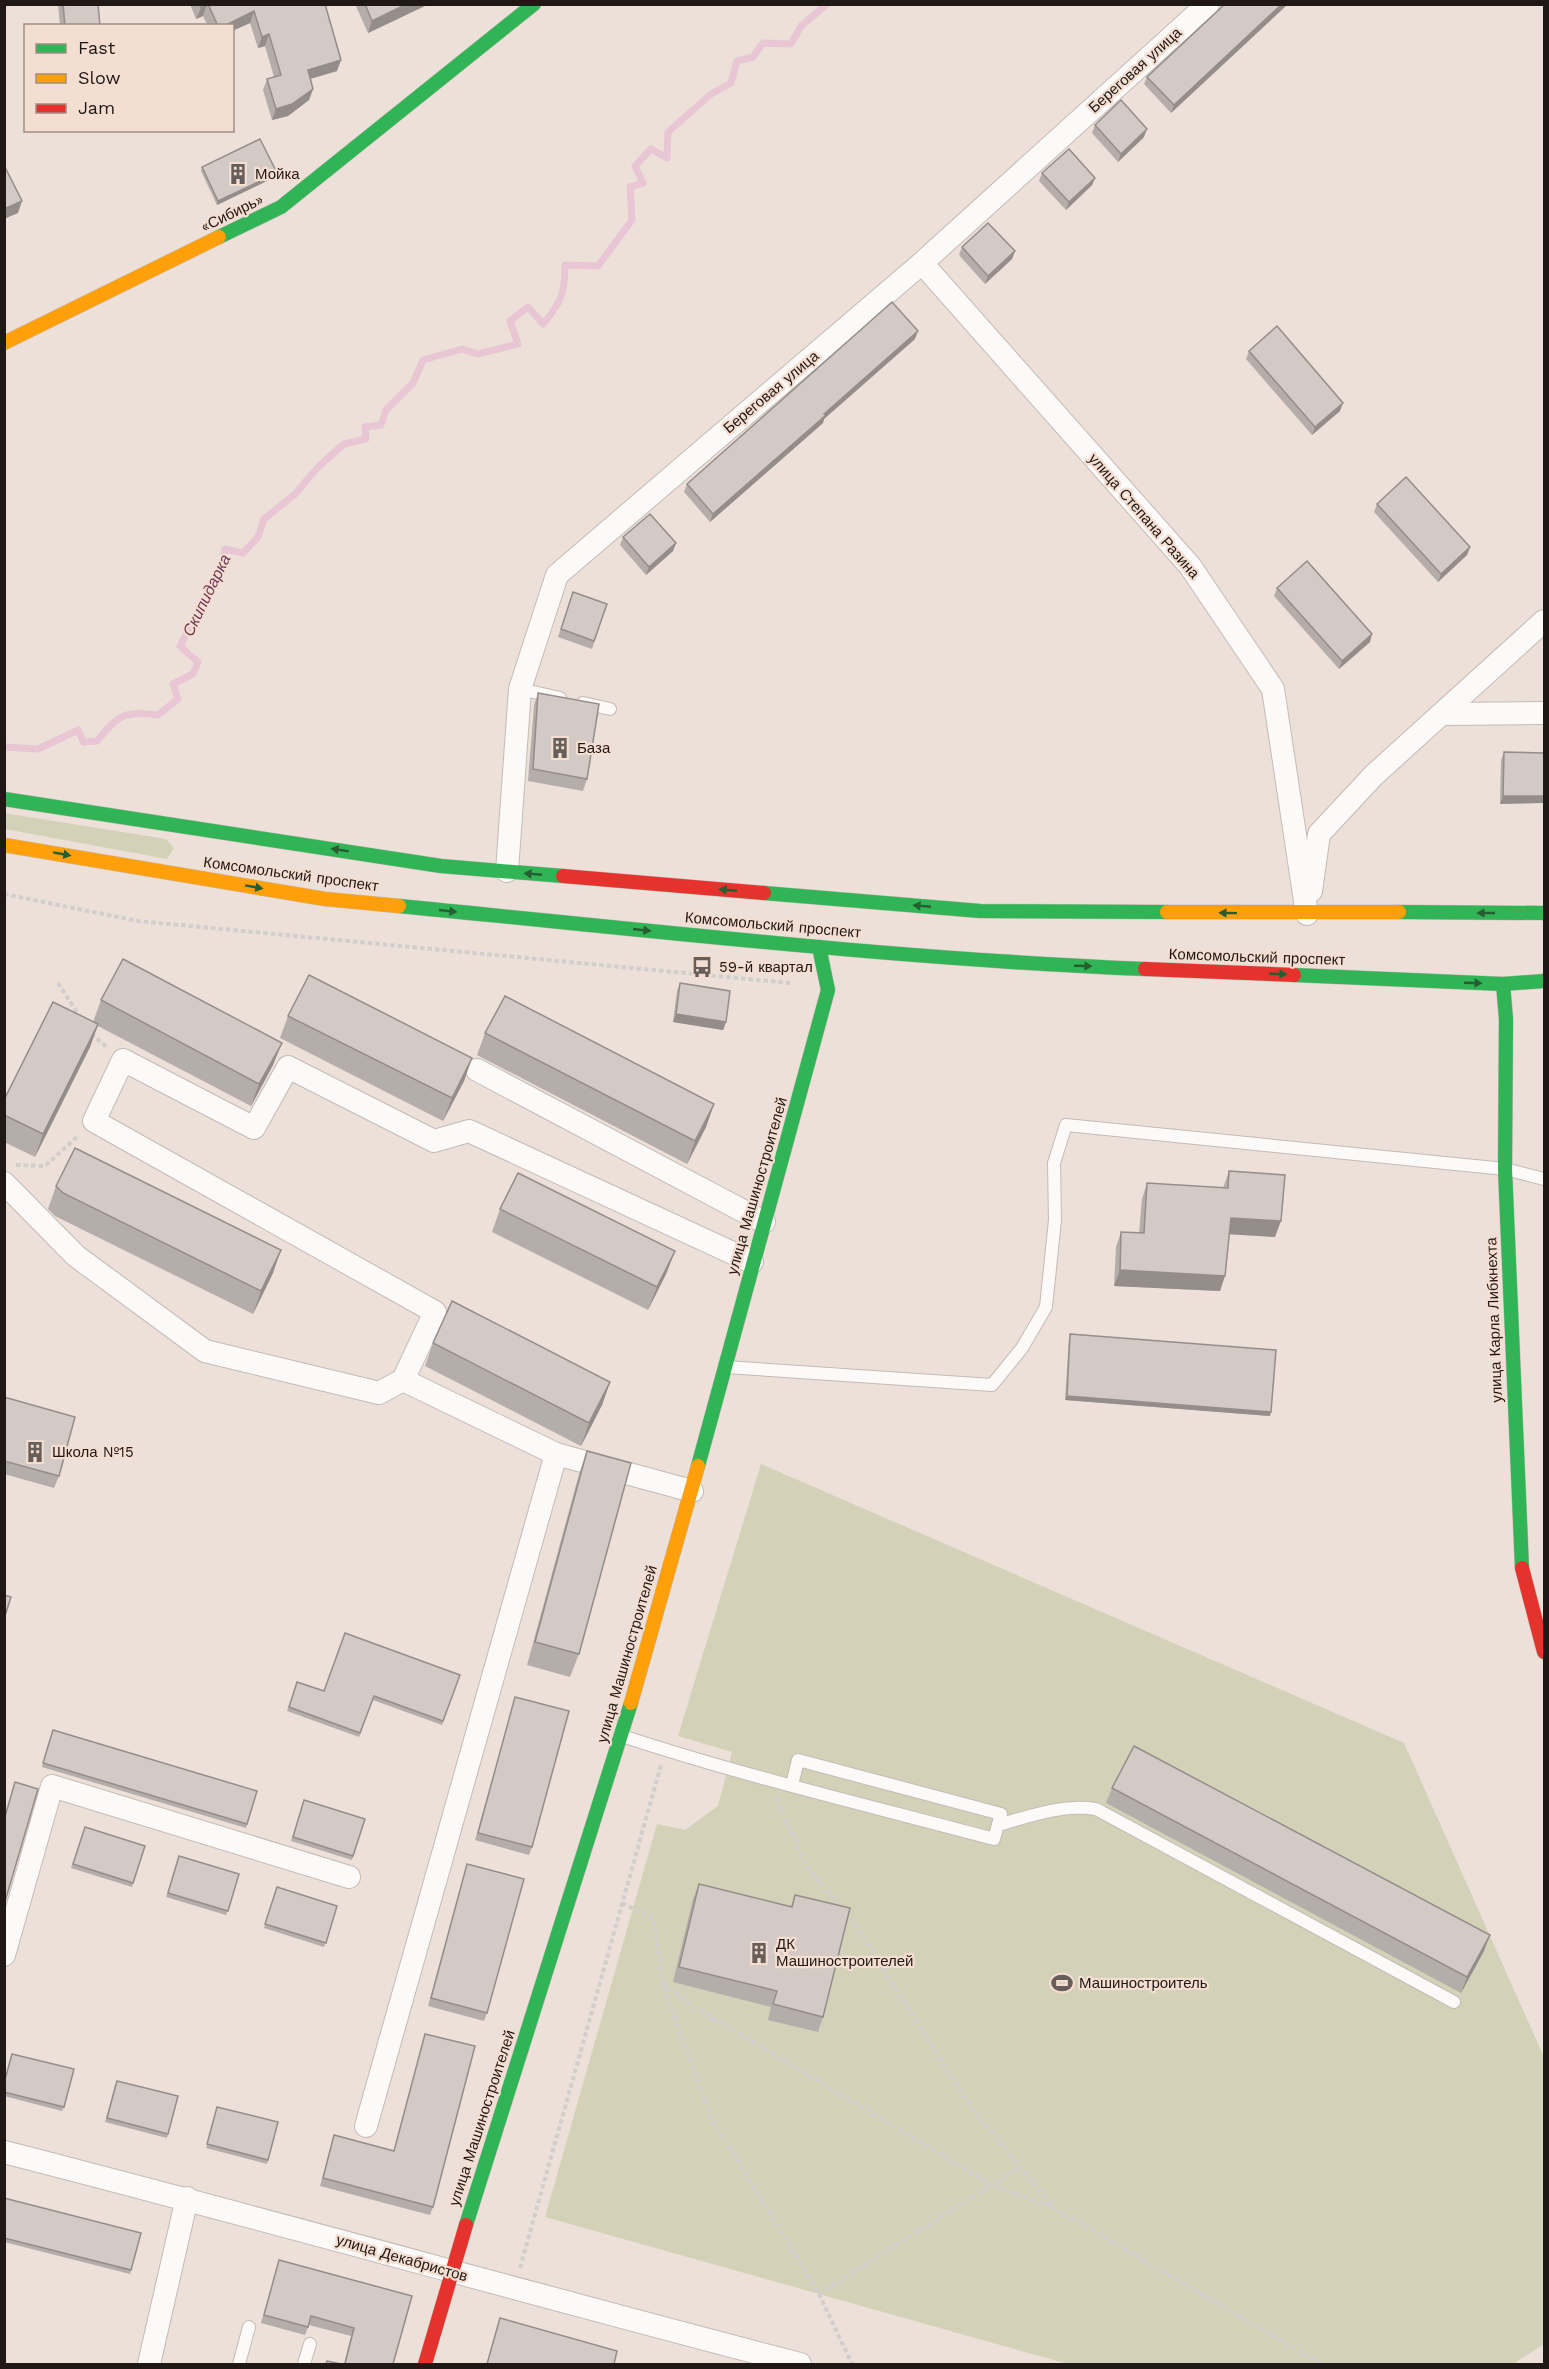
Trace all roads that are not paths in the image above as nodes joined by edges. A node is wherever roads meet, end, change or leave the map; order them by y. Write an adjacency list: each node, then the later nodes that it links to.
1 (534, 4): 4 (main road, «Сибирь»)
2 (1208, 4): 3 (street, Береговая улица)
3 (922, 263): 6 (street, Береговая улица); 20 (street, улица Степана Разина)
4 (4, 343)
5 (1545, 621): 9 (street)
6 (520, 689): 7 (lane); 15 (street, Береговая улица)
7 (610, 709)
8 (1545, 713): 9 (street)
9 (1442, 714): 20 (street)
10 (4, 799): 11 (main road, Комсомольский проспект)
11 (202, 829): 13 (main road); 15 (main road, Комсомольский проспект, one-way to 11)
12 (4, 845): 16 (main road, Комсомольский проспект, one-way to 16)
13 (187, 846)
14 (184, 863): 16 (main road)
15 (507, 872): 17 (main road, Комсомольский проспект, one-way to 15)
16 (193, 876): 24 (main road, Комсомольский проспект, one-way to 24)
17 (980, 911): 18 (main road, Комсомольский проспект); 22 (main road)
18 (1032, 911): 20 (main road, Комсомольский проспект, one-way to 18); 21 (main road)
19 (1545, 913): 20 (main road, Комсомольский проспект, one-way to 20)
20 (1307, 914)
21 (1014, 927)
22 (997, 930)
23 (993, 944): 26 (main road)
24 (819, 947): 26 (main road, Комсомольский проспект); 34 (main road, улица Машиностроителей)
25 (1014, 949): 27 (main road)
26 (978, 960): 27 (main road, Комсомольский проспект)
27 (1025, 964): 29 (main road, Комсомольский проспект, one-way to 29)
28 (1545, 981): 29 (main road, Комсомольский проспект)
29 (1503, 984): 31 (main road, улица Карла Либкнехта)
30 (477, 1071): 34 (street)
31 (1505, 1169): 32 (lane); 36 (lane); 40 (main road, улица Карла Либкнехта)
32 (1545, 1179)
33 (4, 1183): 37 (street)
34 (764, 1222): 35 (main road, улица Машиностроителей)
35 (752, 1262): 36 (main road, улица Машиностроителей); 37 (street)
36 (726, 1367): 39 (main road, улица Машиностроителей)
37 (403, 1380): 38 (street)
38 (556, 1454): 39 (street); 47 (street)
39 (692, 1491): 41 (main road, улица Машиностроителей)
40 (1545, 1652)
41 (621, 1735): 42 (lane); 50 (main road, улица Машиностроителей)
42 (792, 1785): 43 (lane); 43 (lane)
43 (998, 1825): 46 (lane)
44 (349, 1877): 45 (street)
45 (4, 1955)
46 (1454, 2002)
47 (366, 2126)
48 (4, 2152): 49 (street, улица Декабристов)
49 (187, 2198): 50 (street, улица Декабристов); 53 (street)
50 (451, 2271): 56 (main road, улица Машиностроителей); 57 (street, улица Декабристов)
51 (249, 2327): 54 (lane)
52 (310, 2344): 55 (lane)
53 (149, 2364)
54 (239, 2364)
55 (304, 2364)
56 (425, 2364)
57 (800, 2364)

